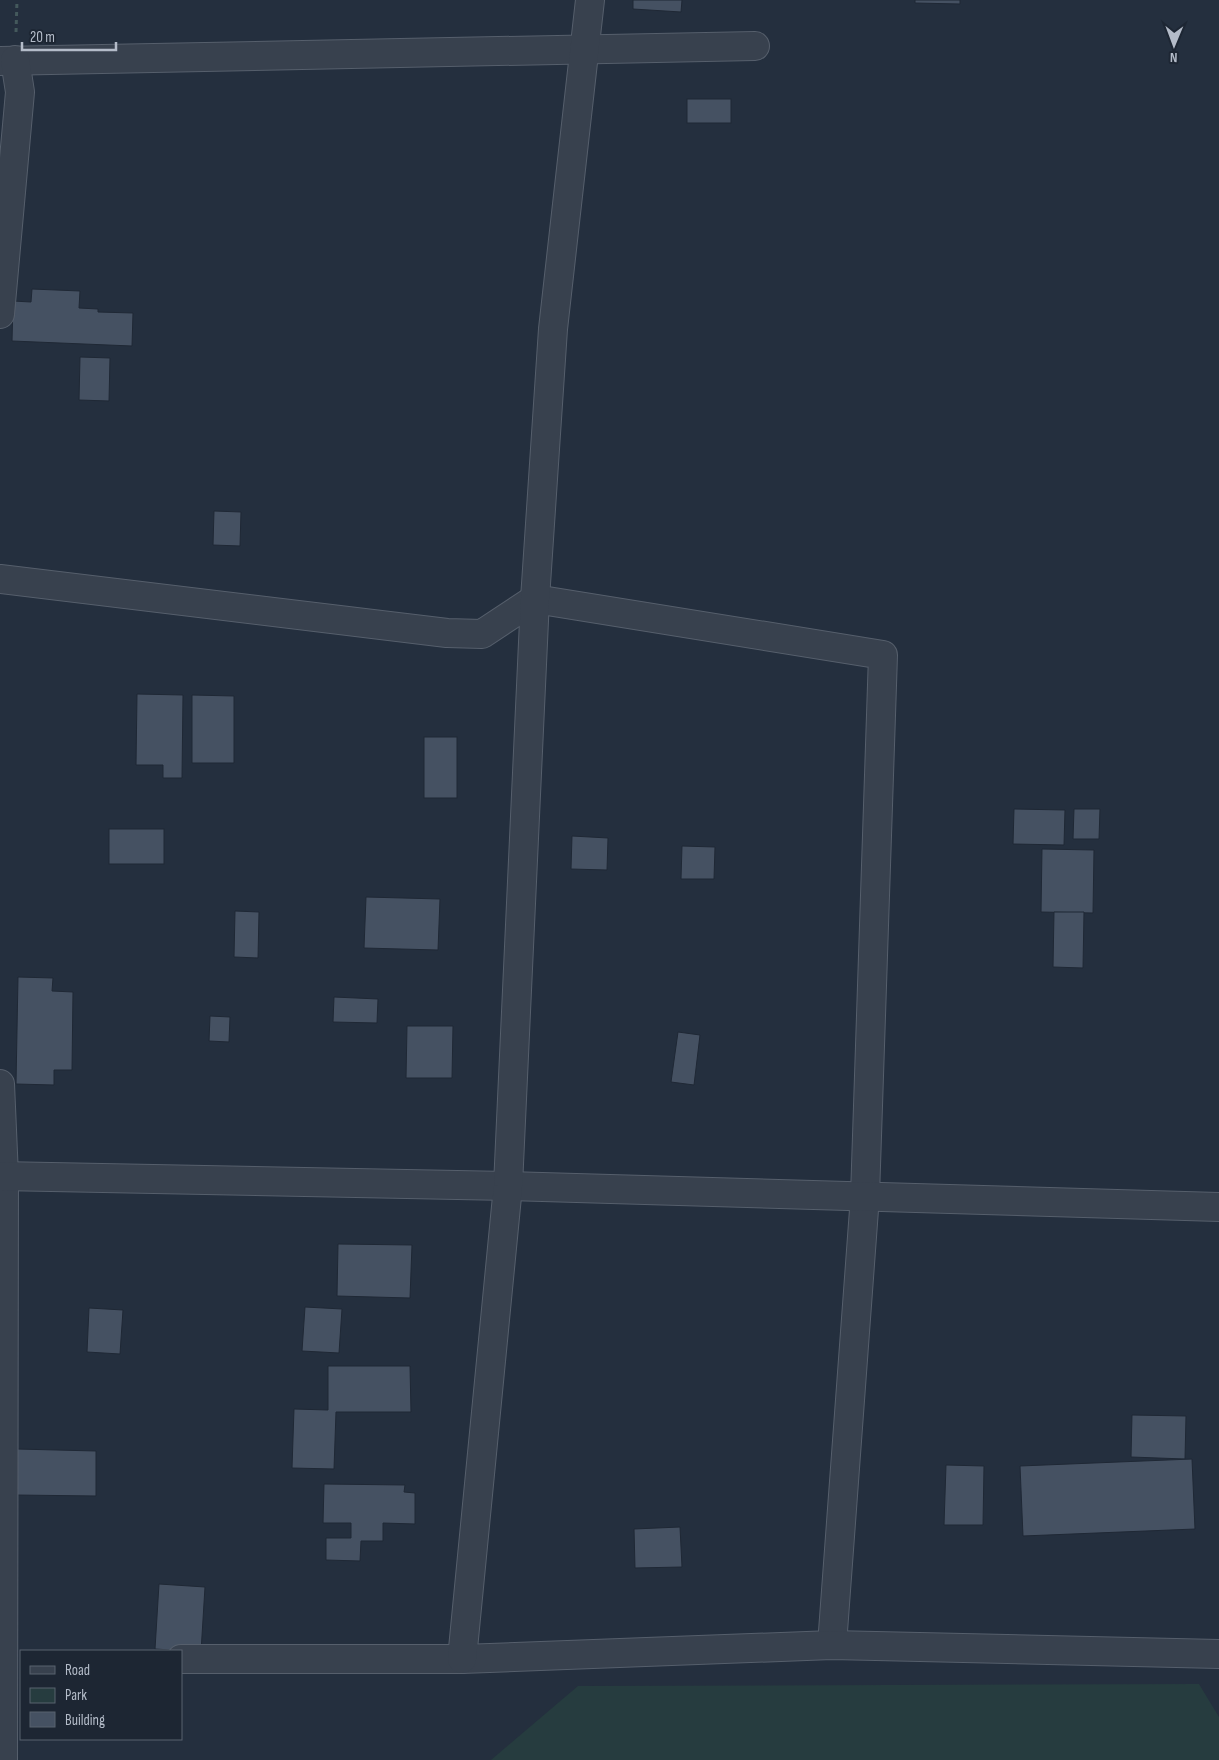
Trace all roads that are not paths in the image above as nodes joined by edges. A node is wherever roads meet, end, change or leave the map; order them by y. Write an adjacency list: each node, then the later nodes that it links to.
1 (590, 0): 3 (street)
2 (755, 46): 3 (street)
3 (584, 50): 4 (street); 7 (street)
4 (8, 61): 5 (street)
5 (0, 314)
6 (0, 580): 7 (street)
7 (535, 599): 10 (street); 11 (street)
8 (0, 1084): 9 (street)
9 (2, 1176): 10 (street); 15 (street)
10 (508, 1186): 11 (street); 17 (street)
11 (865, 1196): 12 (street); 13 (street)
12 (1219, 1207)
13 (832, 1645): 14 (street); 17 (street)
14 (1219, 1654)
15 (13, 1658): 18 (street)
16 (182, 1658): 17 (street)
17 (462, 1659)
18 (3, 1760)

